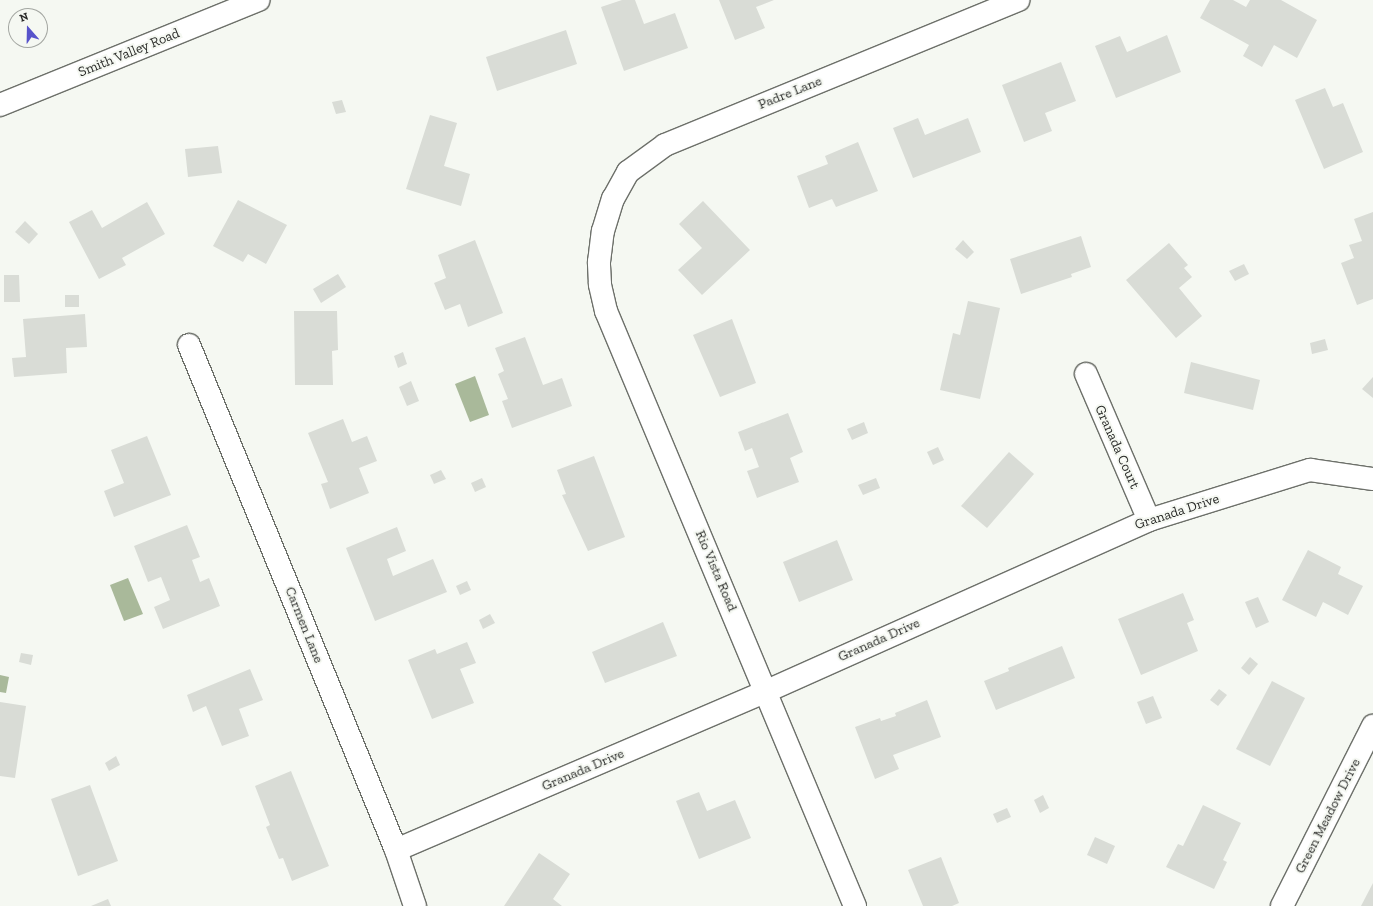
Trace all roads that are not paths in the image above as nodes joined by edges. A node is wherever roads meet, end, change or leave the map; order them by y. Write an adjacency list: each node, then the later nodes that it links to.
1 (258, 0): 3 (street, Smith Valley Road)
2 (1018, 0): 4 (street, Padre Lane)
3 (0, 105)
4 (603, 231): 9 (street, Rio Vista Road)
5 (189, 345): 11 (street, Carmen Lane)
6 (1086, 374): 8 (street, Granada Court)
7 (1373, 479): 8 (street, Granada Drive)
8 (1149, 520): 9 (street, Granada Drive)
9 (767, 691): 11 (street, Granada Drive); 13 (street, Rio Vista Road)
10 (1373, 726): 14 (street, Green Meadow Drive)
11 (396, 850): 12 (street, Carmen Lane)
12 (415, 906)
13 (855, 906)
14 (1282, 906)

